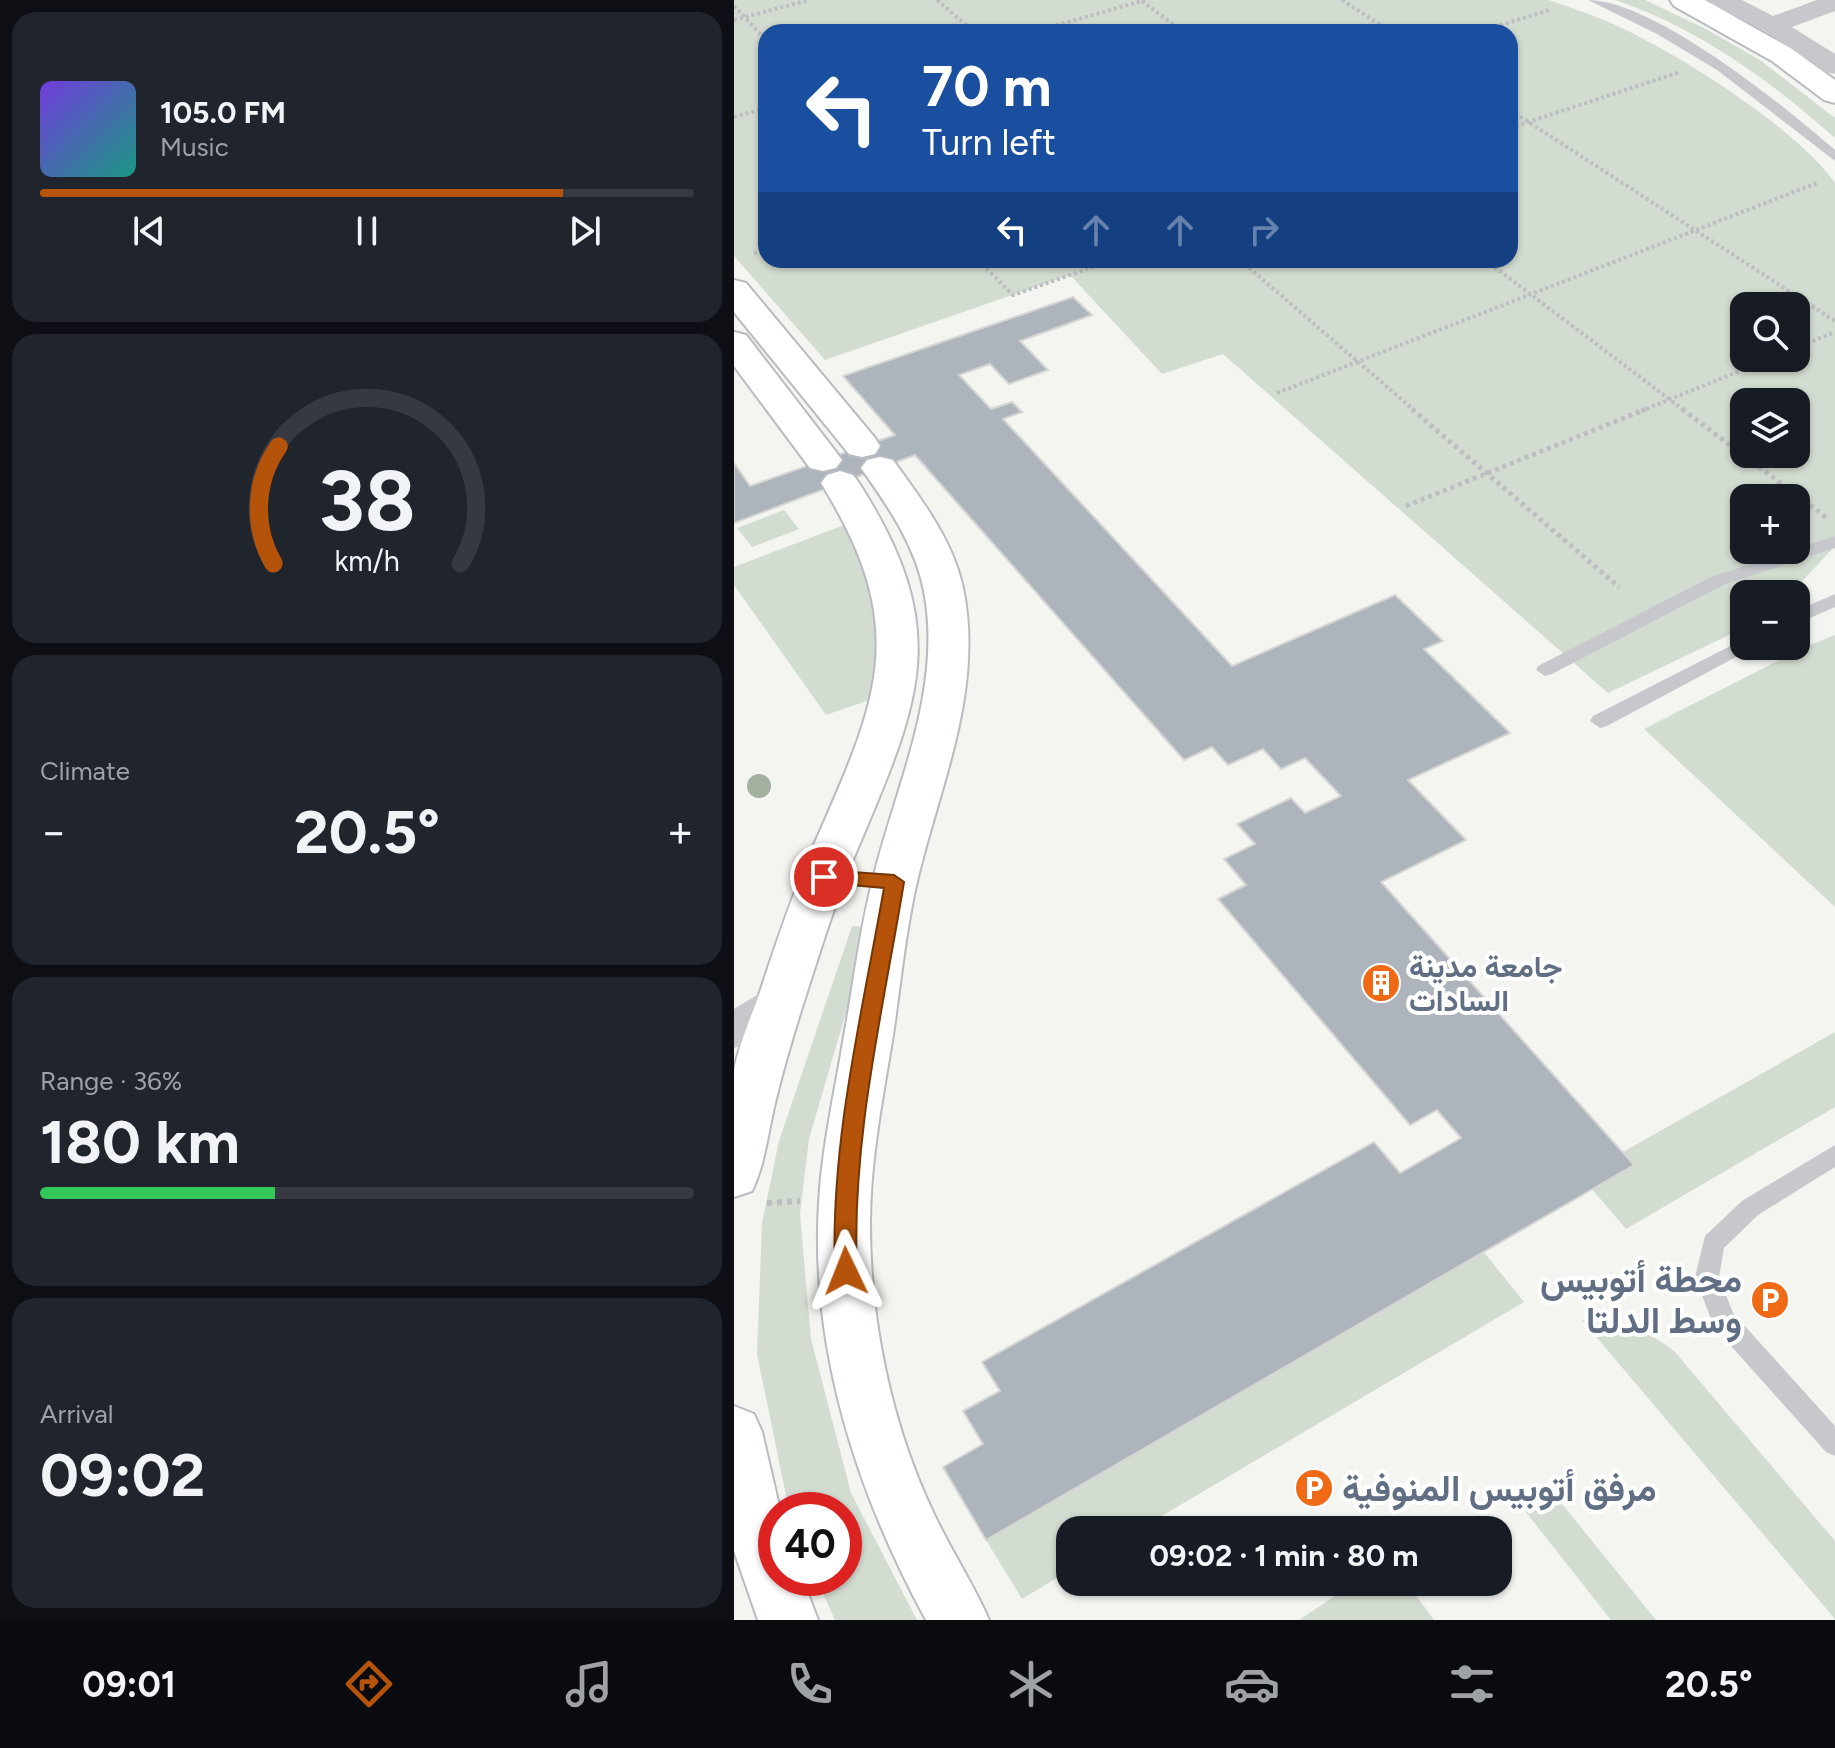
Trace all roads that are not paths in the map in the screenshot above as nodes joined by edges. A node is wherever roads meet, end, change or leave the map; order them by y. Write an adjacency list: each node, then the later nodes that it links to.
1 (1594, 0): 8 (lane)
2 (1684, 0): 7 (street)
3 (1722, 0): 5 (street)
4 (1835, 2): 5 (street)
5 (1772, 25): 6 (street)
6 (1835, 66)
7 (1835, 94)
8 (1835, 157)
9 (734, 290): 11 (street)
10 (734, 342): 11 (street)
11 (851, 464): 18 (street); 19 (street)
12 (1835, 542): 16 (lane)
13 (1835, 600): 14 (lane)
14 (1810, 612)
15 (1730, 652): 17 (lane)
16 (1545, 670)
17 (1600, 721)
18 (824, 877): 19 (street); 20 (street)
19 (894, 882): 28 (street)
20 (782, 1001): 21 (street); 22 (street)
21 (734, 1031)
22 (741, 1100): 24 (street)
23 (1835, 1155): 26 (lane)
24 (750, 1190)
25 (734, 1432): 27 (street)
26 (1835, 1444)
27 (788, 1620)
28 (959, 1620)

